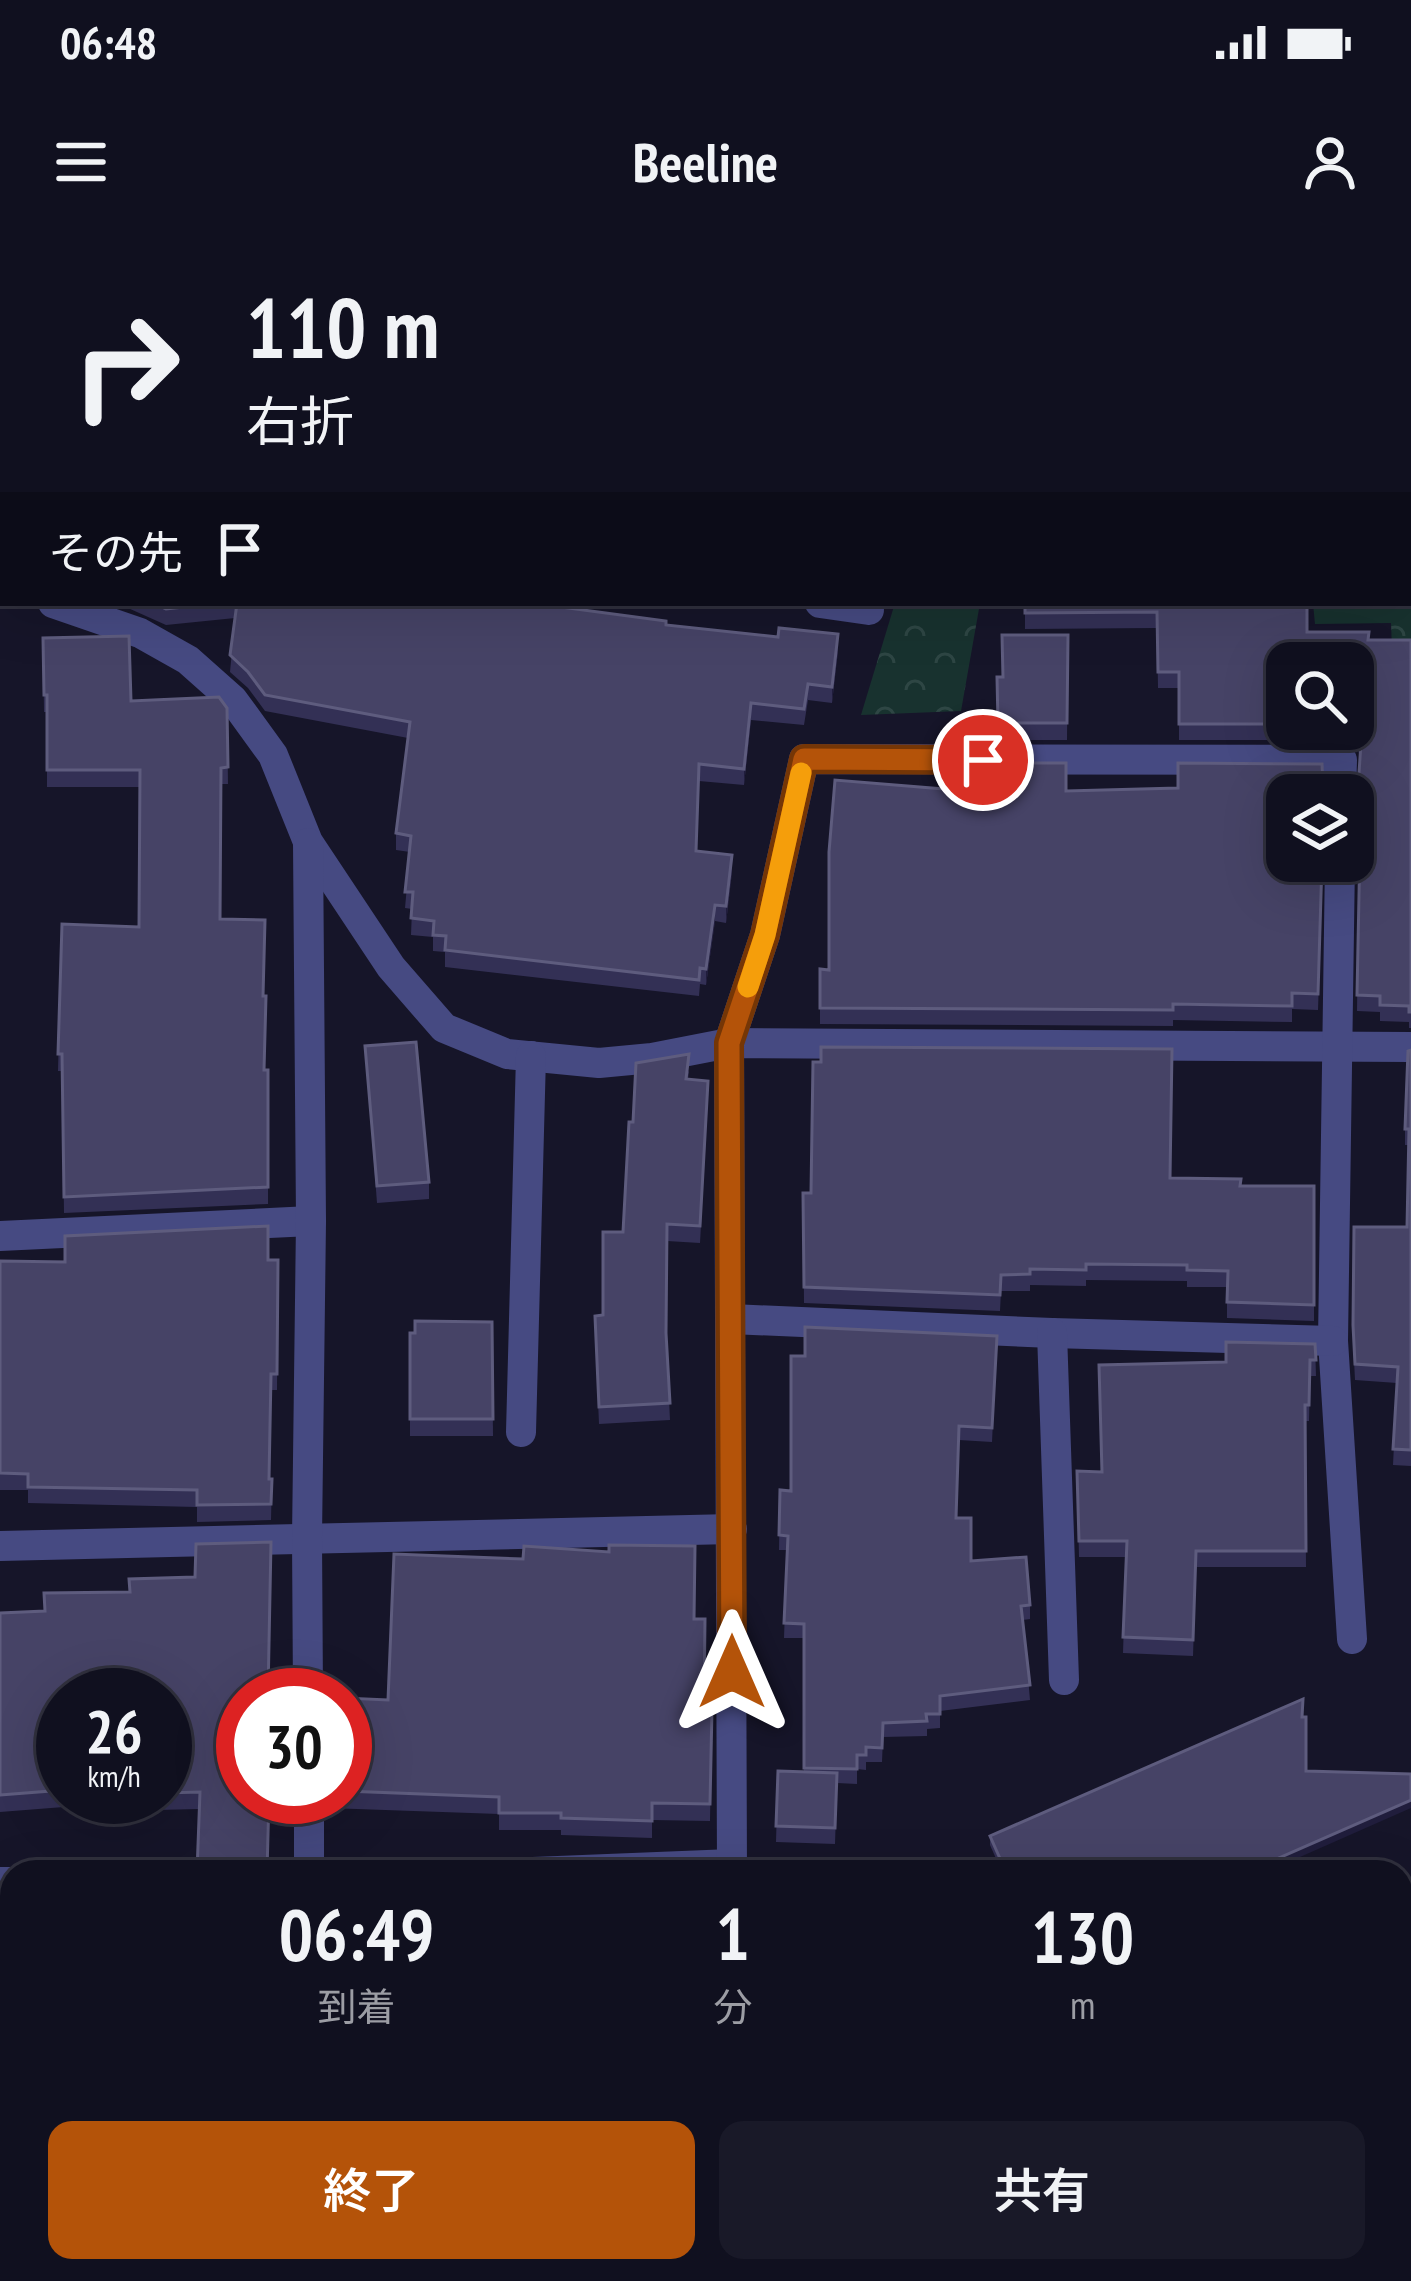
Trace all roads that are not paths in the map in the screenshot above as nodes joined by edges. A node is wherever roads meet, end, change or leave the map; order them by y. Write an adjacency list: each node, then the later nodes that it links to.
1 (62, 606): 5 (street)
2 (841, 606): 3 (street)
3 (868, 610)
4 (1342, 774): 7 (street)
5 (308, 842): 10 (street); 11 (street)
6 (1340, 882): 8 (street)
7 (729, 1043): 8 (street); 10 (street); 13 (street)
8 (1337, 1045): 9 (street); 15 (street)
9 (1411, 1046)
10 (531, 1056): 16 (street)
11 (311, 1220): 12 (street); 18 (street)
12 (0, 1236)
13 (731, 1319): 14 (street); 17 (street)
14 (1052, 1333): 15 (street); 22 (street)
15 (1333, 1341): 20 (street)
16 (521, 1432)
17 (732, 1528): 18 (street); 25 (street)
18 (307, 1538): 19 (street); 21 (street)
19 (0, 1546)
20 (1352, 1639)
21 (308, 1668)
22 (1064, 1681)
23 (309, 1824): 24 (street)
24 (309, 1860)
25 (732, 1860)

